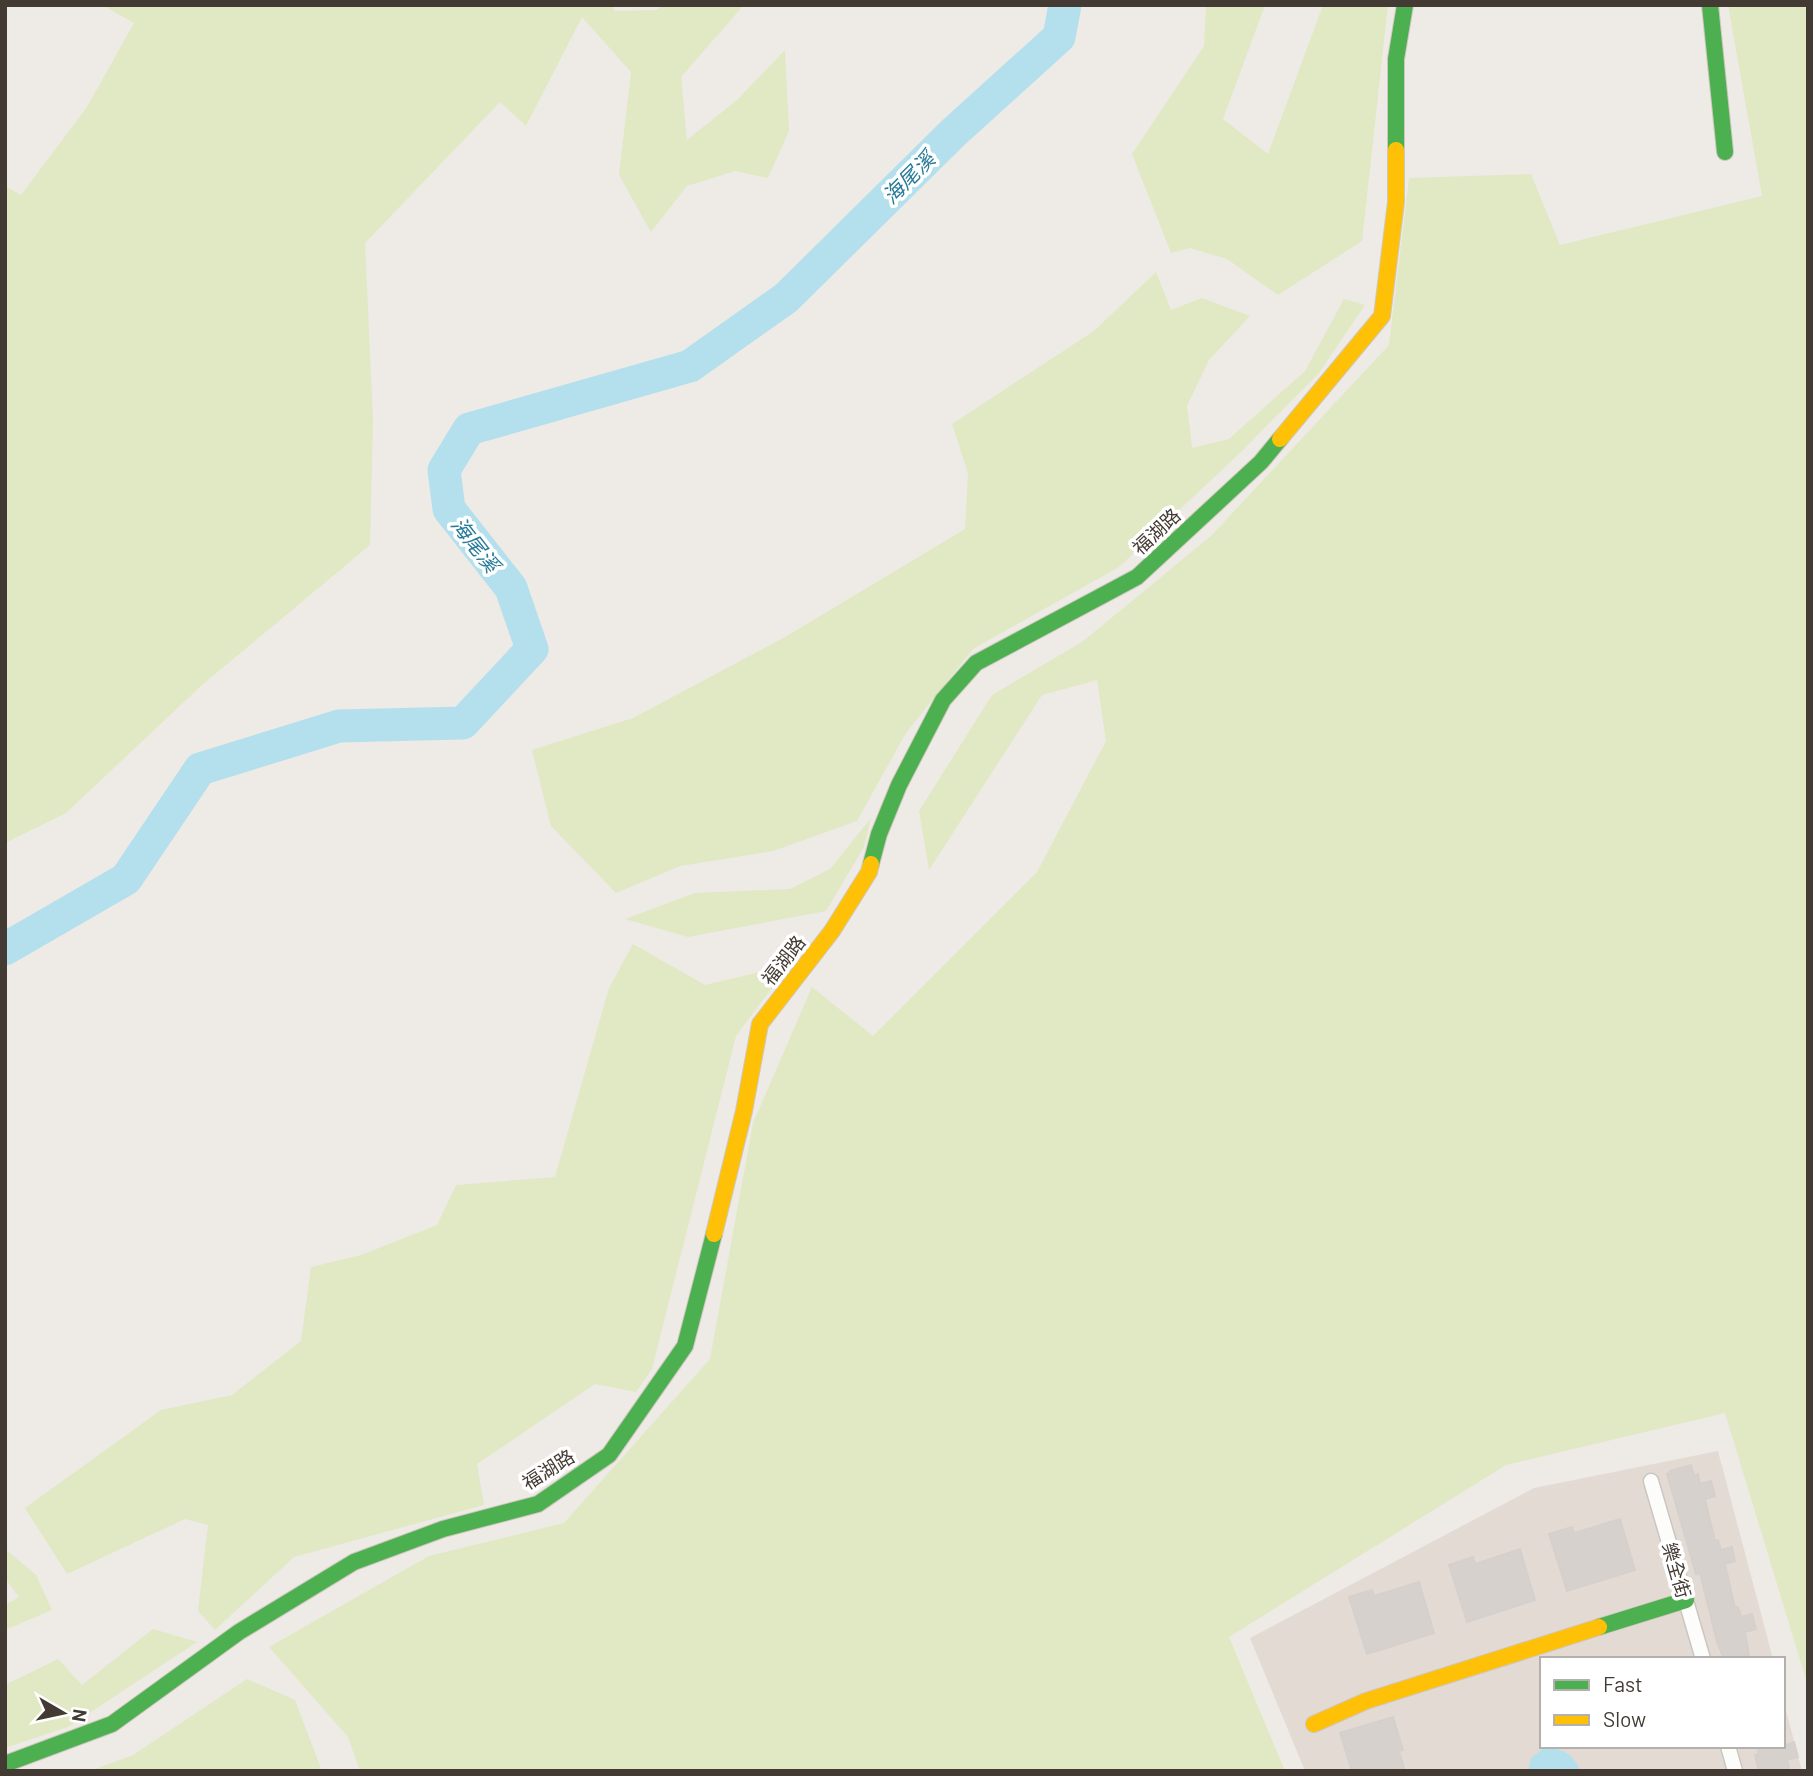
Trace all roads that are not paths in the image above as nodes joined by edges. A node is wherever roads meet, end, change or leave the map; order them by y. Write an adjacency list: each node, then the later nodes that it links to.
1 (1405, 5): 9 (street, 福湖路)
2 (1710, 5): 3 (street)
3 (1726, 152)
4 (1651, 1481): 5 (street, 樂全街)
5 (1686, 1600): 6 (street, 樂全街); 7 (street)
6 (1702, 1657)
7 (1314, 1724)
8 (1729, 1748): 10 (street)
9 (5, 1764)
10 (1735, 1771)

